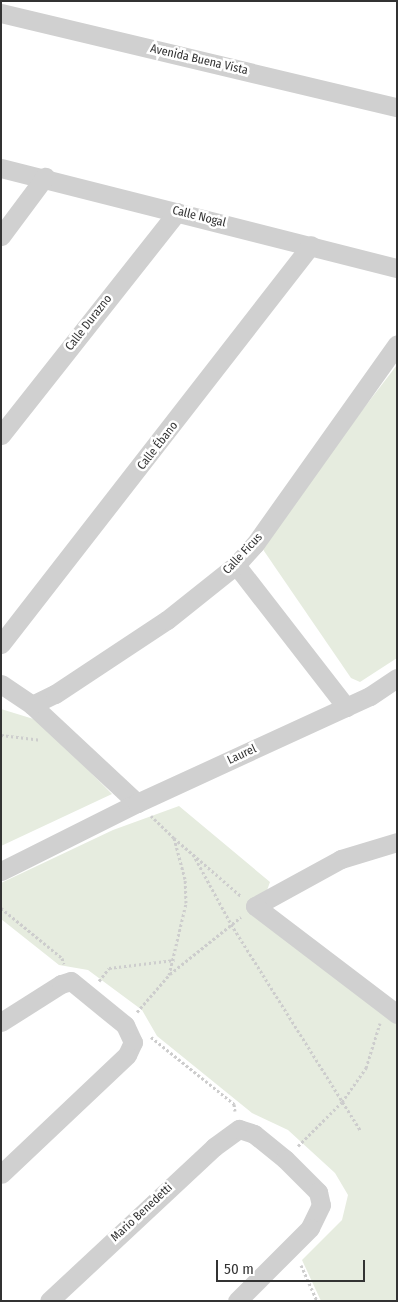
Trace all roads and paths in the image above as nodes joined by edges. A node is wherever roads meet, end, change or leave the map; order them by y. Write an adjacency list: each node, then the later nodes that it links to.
1 (1, 13): 2 (street, Avenida Buena Vista)
2 (397, 107)
3 (1, 168): 4 (street, Calle Nogal)
4 (45, 177): 5 (street, Calle Nogal); 6 (street)
5 (177, 212): 7 (street, Calle Nogal); 10 (street, Calle Durazno)
6 (1, 236)
7 (311, 245): 8 (street, Calle Nogal); 12 (street, Calle Ébano)
8 (397, 268)
9 (397, 344): 11 (street, Calle Ficus)
10 (1, 435)
11 (236, 565): 17 (street, Calle Ficus); 18 (street)
12 (1, 644)
13 (397, 678): 15 (street, Laurel)
14 (1, 684): 17 (street)
15 (370, 696): 16 (street); 18 (street, Laurel)
16 (397, 696)
17 (32, 705): 20 (street)
18 (346, 707): 21 (street, Laurel)
19 (1, 735): 20 (path)
20 (73, 746): 21 (street)
21 (137, 803): 22 (path); 25 (street, Laurel)
22 (174, 838): 24 (path); 29 (path)
23 (397, 842): 26 (street)
24 (193, 854): 26 (path); 28 (path)
25 (1, 871)
26 (255, 906): 28 (path); 32 (street)
27 (1, 908): 31 (path)
28 (232, 924): 30 (path); 35 (path)
29 (175, 960): 30 (path); 31 (path)
30 (169, 975): 34 (path)
31 (79, 986): 33 (street); 34 (street)
32 (390, 1010): 35 (path)
33 (1, 1022)
34 (130, 1034): 36 (path); 39 (street)
35 (342, 1102): 37 (path); 38 (path)
36 (239, 1129): 38 (street); 41 (street, Mario Benedetti)
37 (360, 1130)
38 (285, 1159): 40 (street)
39 (1, 1174)
40 (292, 1245): 42 (street); 43 (path)
41 (49, 1301)
42 (237, 1301)
43 (316, 1301)

